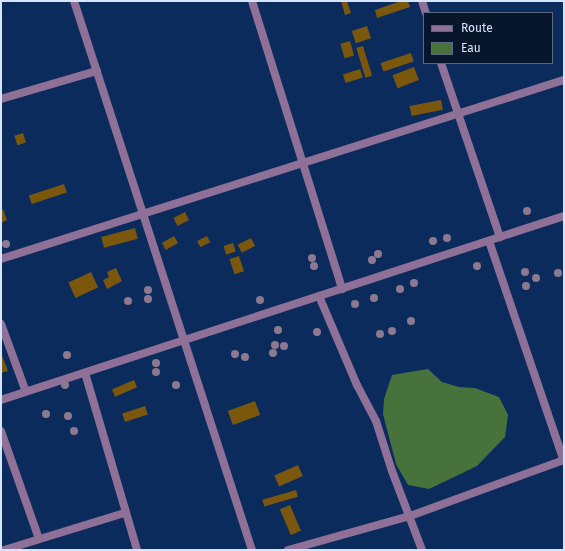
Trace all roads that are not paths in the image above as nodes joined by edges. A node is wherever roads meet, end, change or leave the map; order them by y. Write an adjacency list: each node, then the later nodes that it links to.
1 (74, 1): 6 (street)
2 (252, 1): 10 (street)
3 (422, 1): 4 (street)
4 (426, 12)
5 (441, 64): 9 (street)
6 (96, 71): 8 (street); 11 (street)
7 (564, 80): 9 (street)
8 (1, 99)
9 (457, 113): 10 (street); 13 (street)
10 (302, 162): 11 (street); 16 (street)
11 (141, 212): 15 (street); 19 (street)
12 (564, 216): 13 (street)
13 (500, 237): 14 (street)
14 (489, 241): 16 (street); 24 (street)
15 (1, 259)
16 (342, 289): 17 (street)
17 (319, 296): 19 (street); 26 (street)
18 (1, 324): 21 (street)
19 (182, 341): 20 (street); 30 (street)
20 (85, 373): 21 (street); 25 (street)
21 (26, 392): 22 (street)
22 (1, 400)
23 (1, 431): 27 (street)
24 (564, 460): 26 (street)
25 (124, 513): 27 (street); 29 (street)
26 (410, 516): 31 (street); 32 (street)
27 (39, 539): 28 (street)
28 (4, 550)
29 (137, 550)
30 (252, 550)
31 (288, 550)
32 (422, 550)

